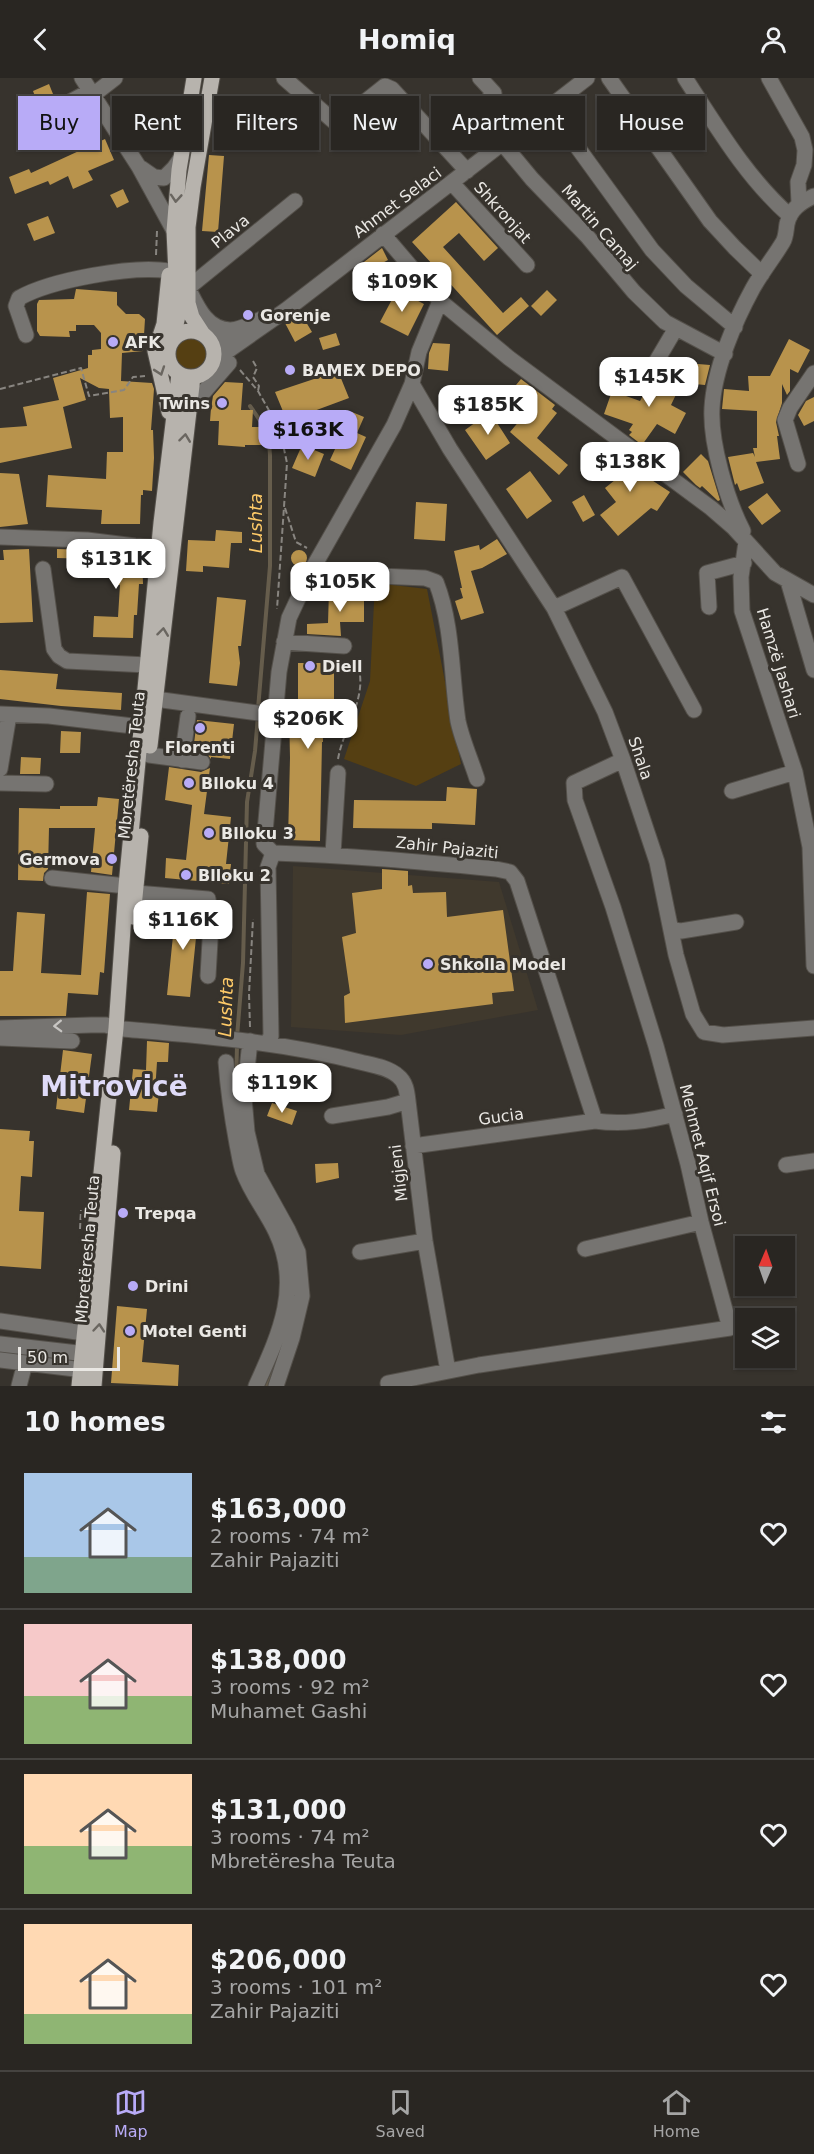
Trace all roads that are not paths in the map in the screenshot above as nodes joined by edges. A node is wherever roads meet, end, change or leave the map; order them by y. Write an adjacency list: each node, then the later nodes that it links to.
1 (115, 78): 10 (street)
2 (194, 78): 17 (main road)
3 (212, 78): 30 (main road)
4 (284, 78): 19 (street)
5 (480, 78): 12 (street)
6 (587, 78): 13 (street, Ahmet Selaci)
7 (609, 78): 29 (street)
8 (685, 78): 24 (street)
9 (769, 78): 23 (street)
10 (89, 88): 11 (street); 18 (street)
11 (76, 96)
12 (492, 96)
13 (564, 96)
14 (495, 150): 19 (street, Ahmet Selaci)
15 (508, 150): 34 (street, Martin Camaj)
16 (579, 150): 33 (street)
17 (181, 158): 18 (street); 25 (main road, one-way to 25)
18 (139, 167): 25 (street)
19 (467, 171): 20 (street, Ahmet Selaci)
20 (452, 183): 26 (street, Ahmet Selaci); 27 (street, Shkronjat)
21 (814, 196): 23 (street)
22 (295, 201): 30 (street, Plava)
23 (799, 203): 24 (street)
24 (790, 216): 29 (street)
25 (174, 231): 28 (main road); 37 (main road)
26 (383, 234): 31 (street); 32 (street, Ahmet Selaci)
27 (527, 265)
28 (170, 271): 35 (street); 45 (main road, one-way to 45)
29 (762, 274): 33 (street)
30 (188, 288): 32 (street); 36 (main road)
31 (440, 302): 43 (street); 48 (street)
32 (286, 310): 36 (street, Ahmet Selaci); 40 (street, Ahmet Selaci); 44 (street)
33 (735, 327): 38 (street)
34 (676, 328): 38 (street, Martin Camaj); 39 (street)
35 (26, 335)
36 (206, 337): 37 (main road); 40 (main road)
37 (172, 341): 42 (main road)
38 (725, 354): 48 (street)
39 (653, 367)
40 (210, 368): 42 (main road)
41 (814, 373): 46 (street)
42 (186, 376): 44 (main road, Mbretëresha Teuta); 45 (main road, Mbretëresha Teuta)
43 (412, 384): 52 (street); 56 (street, Shala)
44 (190, 405): 49 (main road, Mbretëresha Teuta, one-way to 44)
45 (172, 421): 49 (main road, Mbretëresha Teuta)
46 (798, 464)
47 (0, 537): 49 (street)
48 (749, 545): 50 (street, Hamzë Jashari); 53 (street)
49 (166, 548): 59 (main road, Mbretëresha Teuta); 61 (main road, Mbretëresha Teuta, one-way to 49)
50 (744, 563): 55 (street); 72 (street, Hamzë Jashari)
51 (43, 569): 59 (street)
52 (310, 573): 57 (street); 74 (street)
53 (788, 580): 54 (street); 60 (street)
54 (814, 595)
55 (710, 607)
56 (554, 608): 62 (street); 69 (street, Shala)
57 (284, 642): 58 (street); 78 (street)
58 (344, 646)
59 (147, 665): 66 (main road, Mbretëresha Teuta)
60 (814, 670)
61 (155, 699): 63 (street); 67 (main road, Mbretëresha Teuta)
62 (694, 710)
63 (258, 713)
64 (5, 714): 66 (street); 71 (street)
65 (188, 716): 68 (street)
66 (141, 727): 81 (main road, Mbretëresha Teuta)
67 (149, 755): 68 (street); 81 (main road, Mbretëresha Teuta)
68 (182, 760): 70 (street)
69 (623, 760): 83 (street, Shala); 95 (street, Mehmet Aqif Ersoi)
70 (202, 762)
71 (0, 768)
72 (795, 772): 77 (street); 84 (street, Hamzë Jashari)
73 (338, 773): 79 (street)
74 (477, 779)
75 (0, 783): 76 (street)
76 (46, 784)
77 (732, 791)
78 (273, 853): 79 (street, Zahir Pajaziti); 92 (street)
79 (333, 854): 97 (street, Zahir Pajaziti)
80 (52, 878): 81 (street)
81 (131, 890): 85 (street); 88 (main road, Mbretëresha Teuta)
82 (736, 922): 83 (street)
83 (671, 929): 87 (street, Shala)
84 (814, 966)
85 (208, 976)
86 (0, 1028): 88 (street, one-way to 86)
87 (814, 1028)
88 (120, 1029): 90 (street); 106 (main road, Mbretëresha Teuta); 108 (main road, Mbretëresha Teuta, one-way to 88)
89 (0, 1038): 91 (street)
90 (247, 1040): 92 (street); 117 (street)
91 (72, 1041)
92 (267, 1043): 94 (street, Migjeni)
93 (226, 1062): 116 (street)
94 (408, 1101): 96 (street); 98 (street, Migjeni)
95 (675, 1114): 97 (street, Gucia); 101 (street, Mehmet Aqif Ersoi)
96 (332, 1116)
97 (595, 1121): 98 (street, Gucia)
98 (412, 1146): 102 (street, Migjeni)
99 (814, 1161): 100 (street)
100 (786, 1165)
101 (700, 1222): 103 (street); 111 (street, Mehmet Aqif Ersoi)
102 (425, 1241): 104 (street); 111 (street, Migjeni)
103 (585, 1249)
104 (360, 1252)
105 (0, 1321): 106 (street)
106 (84, 1333): 108 (main road, Mbretëresha Teuta)
107 (0, 1344): 108 (street)
108 (89, 1354): 112 (main road, Mbretëresha Teuta)
109 (0, 1360): 110 (street)
110 (25, 1363): 112 (street); 114 (street)
111 (448, 1371): 113 (street, Mehmet Aqif Ersoi)
112 (90, 1376): 115 (main road, Mbretëresha Teuta)
113 (388, 1383)
114 (19, 1386)
115 (79, 1386)
116 (256, 1386)
117 (276, 1386)

